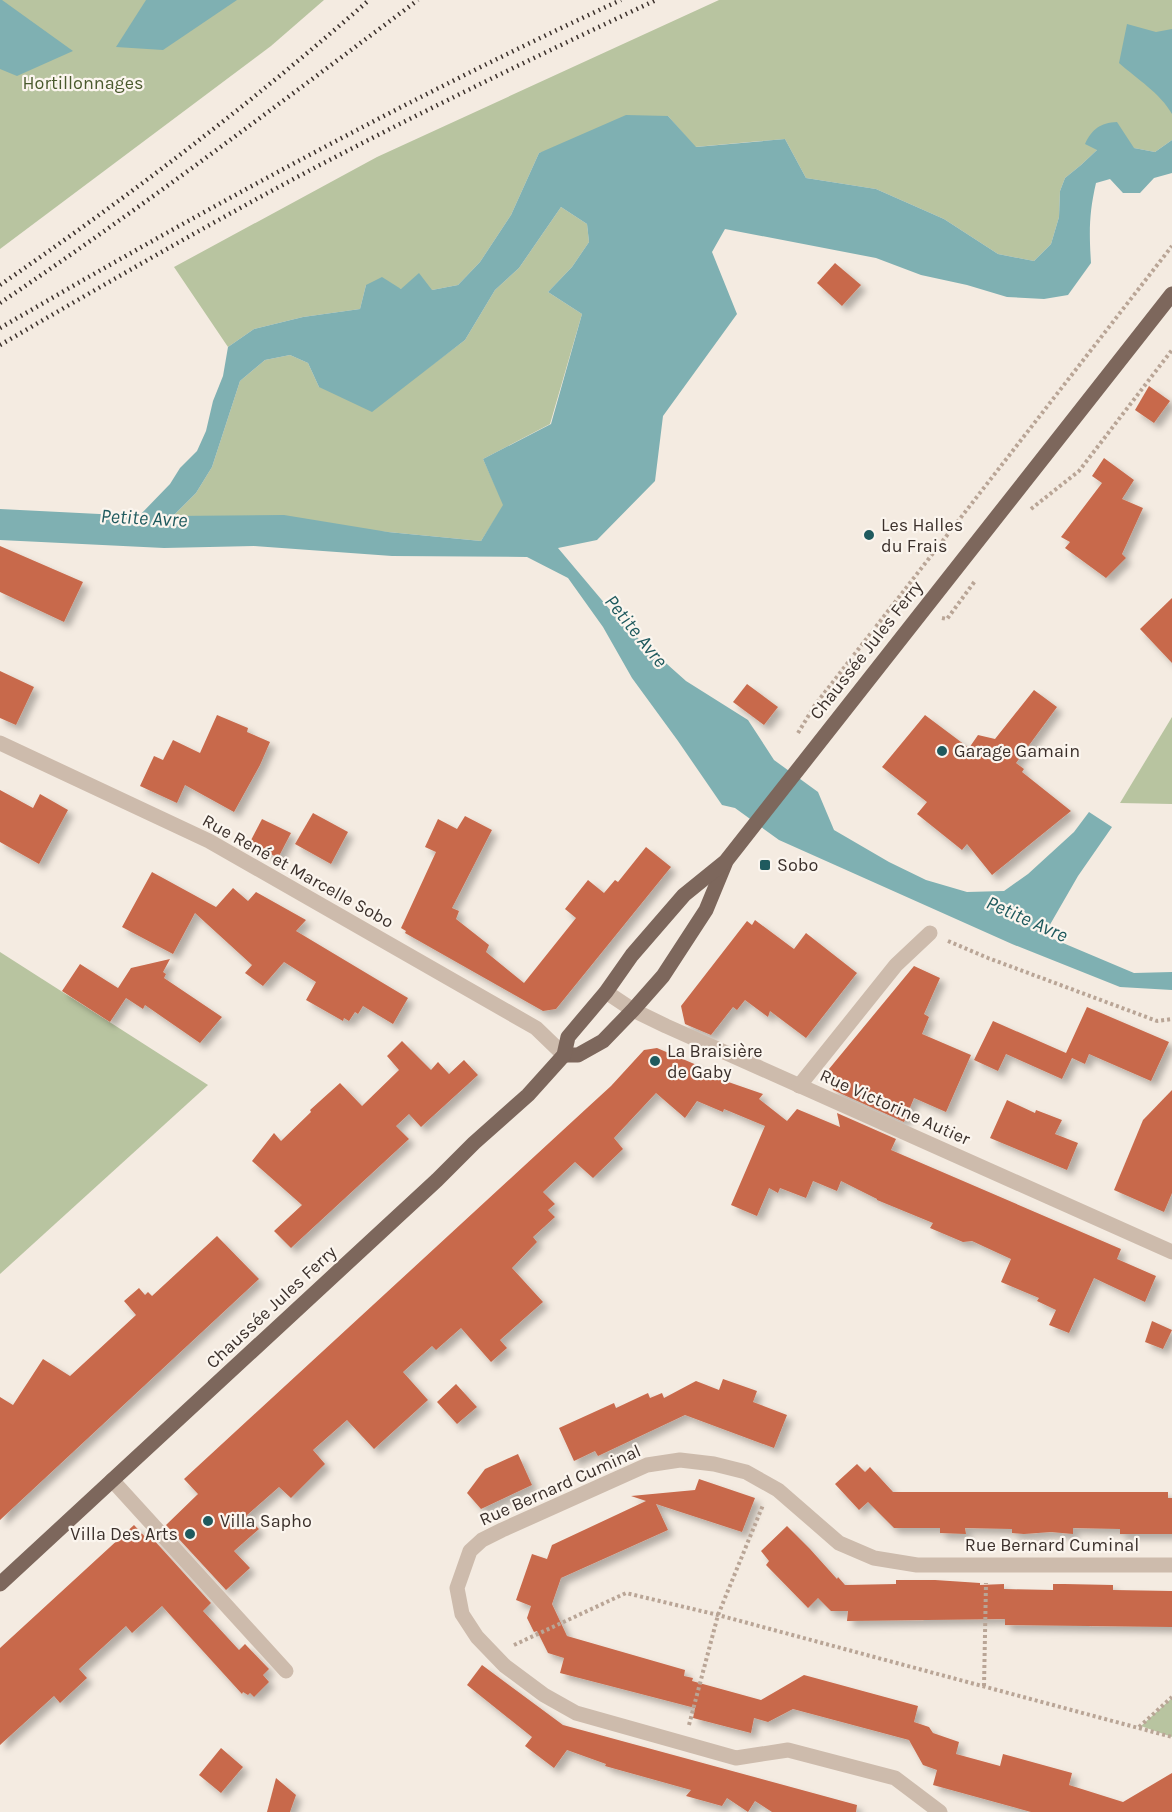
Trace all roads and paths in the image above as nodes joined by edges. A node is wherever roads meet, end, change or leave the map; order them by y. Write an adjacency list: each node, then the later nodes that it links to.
1 (1172, 246): 7 (path)
2 (1172, 294): 9 (main road, Chaussée Jules Ferry)
3 (1172, 350): 4 (path)
4 (1029, 511)
5 (981, 574): 6 (path)
6 (947, 619)
7 (793, 742)
8 (0, 743): 14 (street, Rue René et Marcelle Sobo)
9 (726, 861): 11 (main road, Chaussée Jules Ferry); 12 (main road, Chaussée Jules Ferry)
10 (930, 933): 13 (path); 15 (street)
11 (606, 992): 12 (street, Rue Victorine Autier); 14 (main road, Chaussée Jules Ferry)
12 (633, 1011): 14 (main road, Chaussée Jules Ferry); 15 (street, Rue Victorine Autier)
13 (1172, 1019)
14 (564, 1055): 17 (main road, Chaussée Jules Ferry)
15 (799, 1086): 16 (street, Rue Victorine Autier)
16 (1172, 1252)
17 (112, 1480): 21 (main road, Chaussée Jules Ferry); 24 (street)
18 (770, 1486): 19 (street, Rue Bernard Cuminal); 22 (path); 23 (street, Rue Bernard Cuminal)
19 (987, 1565): 20 (street, Rue Bernard Cuminal); 25 (path)
20 (1172, 1565)
21 (0, 1584)
22 (718, 1615): 23 (path); 25 (path); 29 (path)
23 (494, 1654): 29 (street, Rue Bernard Cuminal)
24 (286, 1671)
25 (984, 1686): 27 (path)
26 (1172, 1697): 27 (path)
27 (1139, 1728): 28 (path)
28 (1172, 1737)
29 (683, 1743): 30 (street, Rue Bernard Cuminal)
30 (940, 1812)

